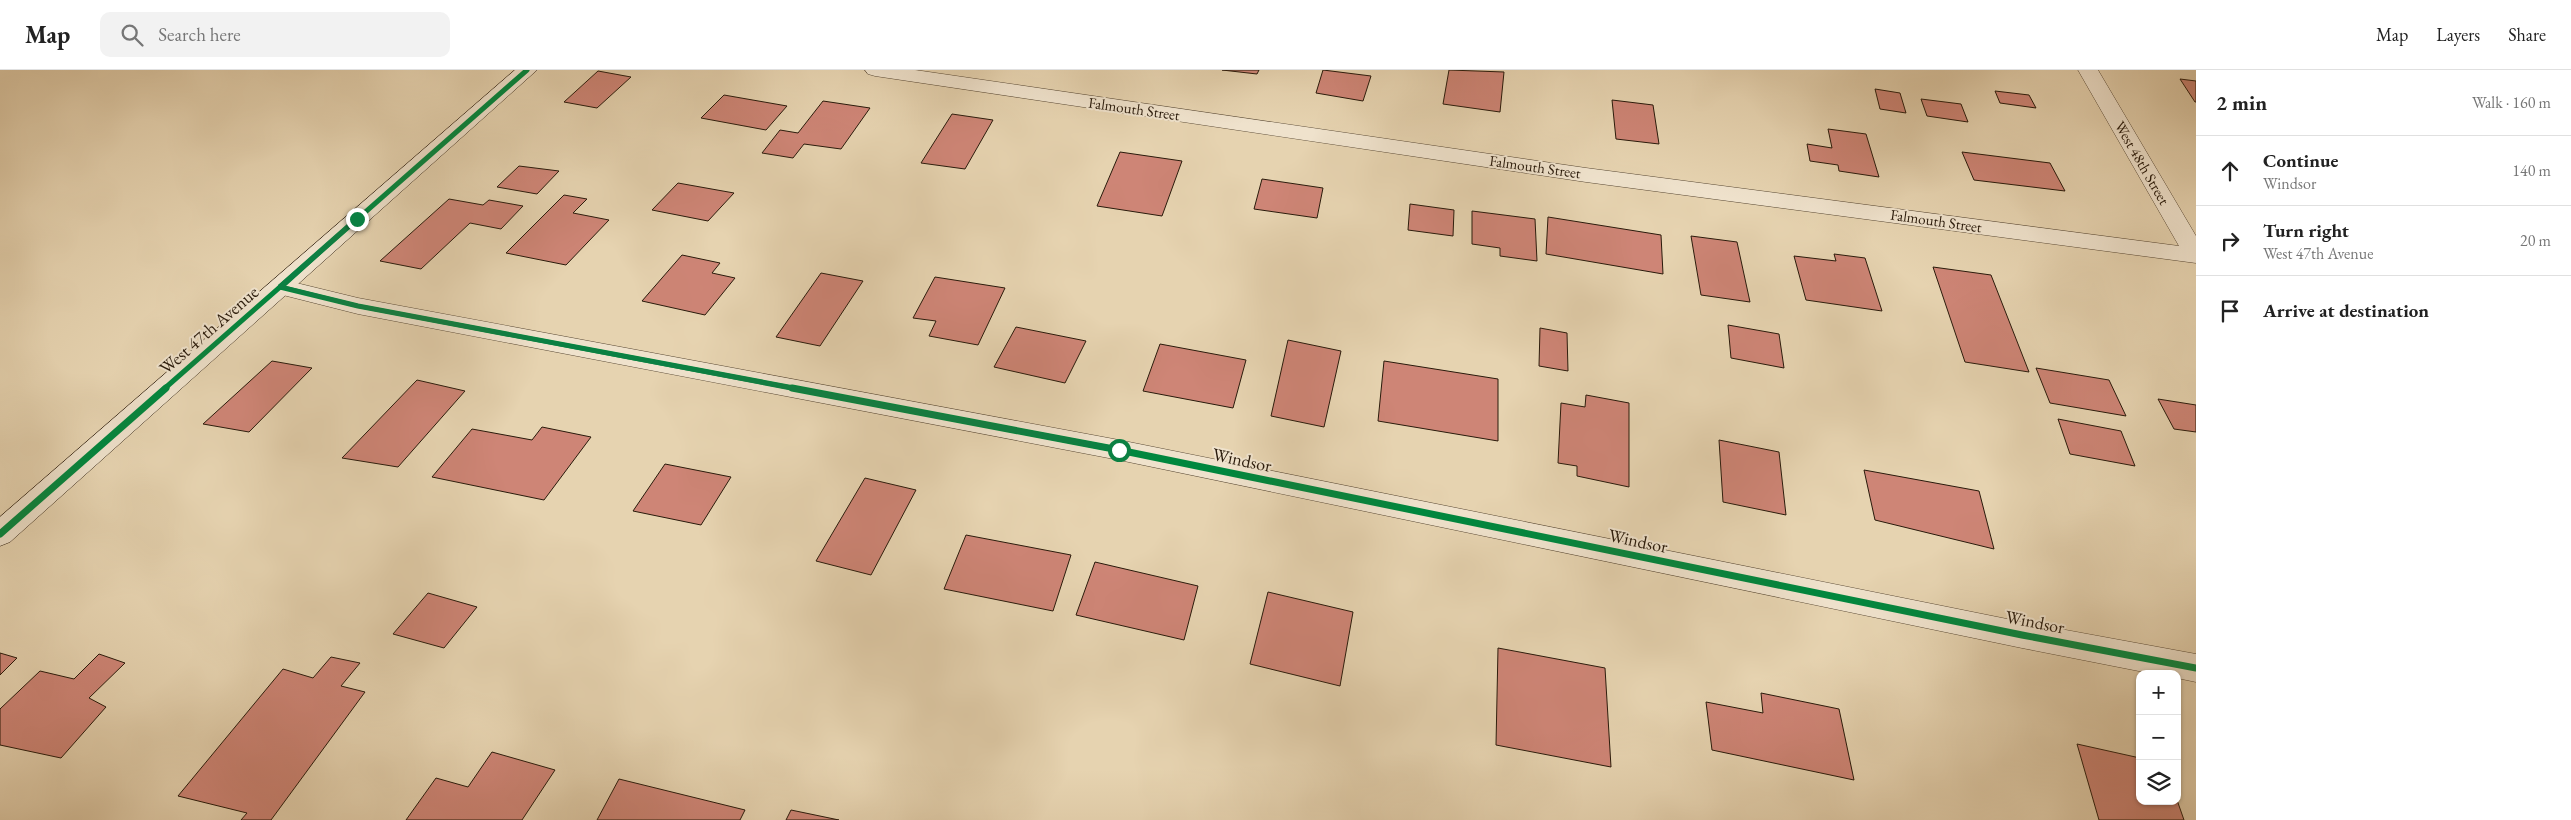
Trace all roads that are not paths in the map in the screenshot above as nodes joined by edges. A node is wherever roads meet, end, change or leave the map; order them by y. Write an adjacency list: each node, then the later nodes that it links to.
1 (527, 70): 5 (street, West 47th Avenue)
2 (875, 70): 4 (street, Falmouth Street)
3 (2088, 70): 4 (street, West 48th Street)
4 (2196, 256)
5 (280, 287): 6 (street, West 47th Avenue); 7 (street, Windsor)
6 (0, 534)
7 (2196, 668)

